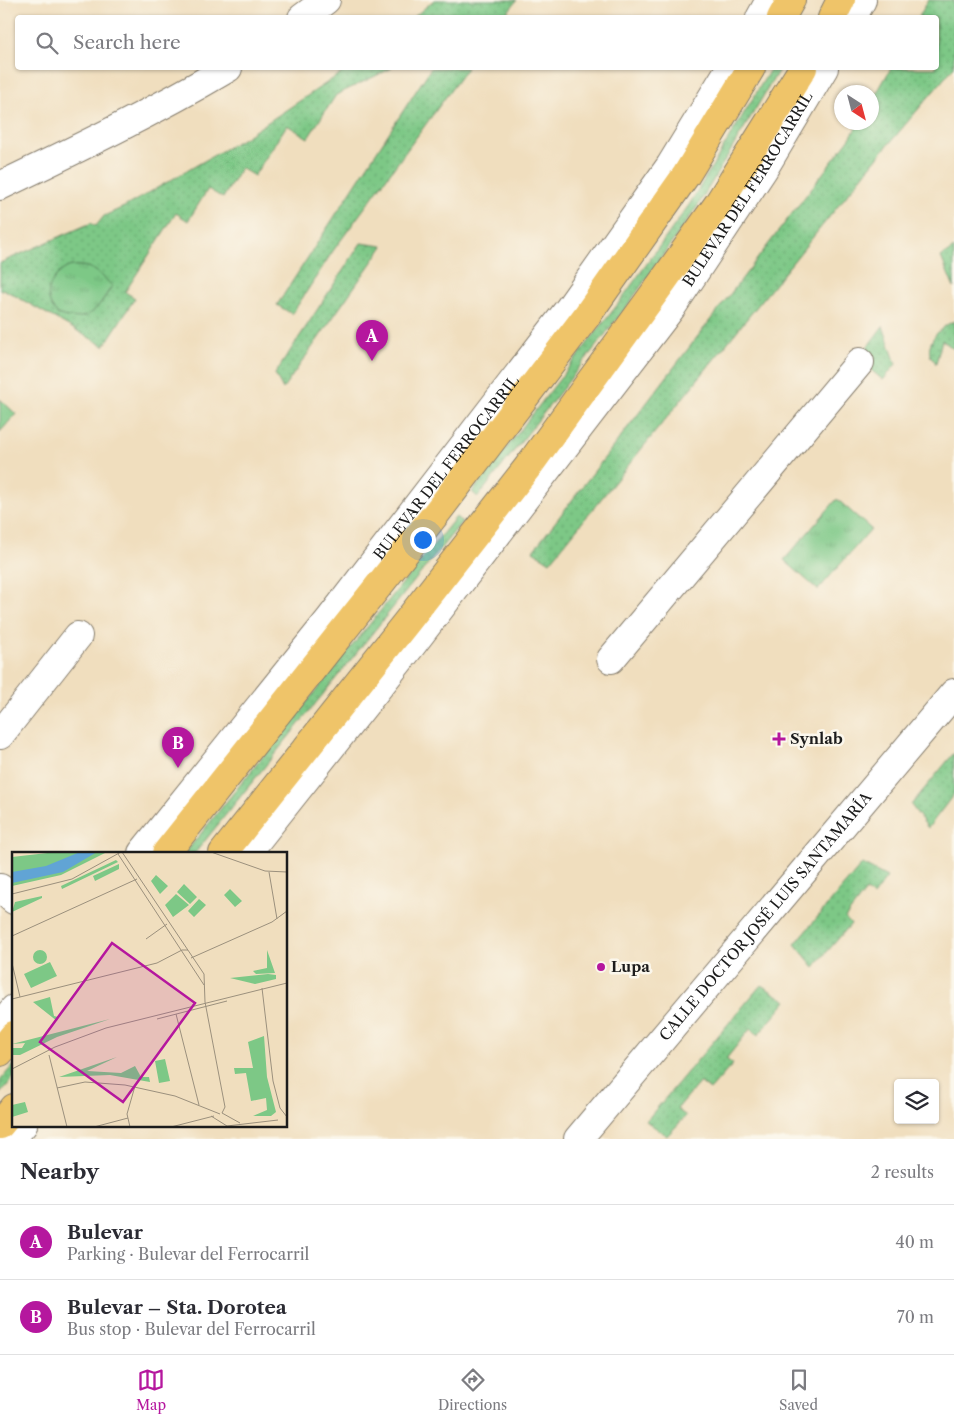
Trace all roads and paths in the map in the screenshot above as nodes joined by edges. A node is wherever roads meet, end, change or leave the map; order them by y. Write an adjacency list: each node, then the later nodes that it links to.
1 (326, 0): 6 (street)
2 (770, 0): 7 (street)
3 (791, 0): 8 (main road)
4 (841, 0): 9 (main road)
5 (862, 0): 10 (street)
6 (306, 15)
7 (762, 15)
8 (783, 15)
9 (834, 15)
10 (854, 15)
11 (224, 70): 16 (street)
12 (729, 70): 22 (street, BULEVAR DEL FERROCARRIL)
13 (750, 70): 23 (main road, BULEVAR DEL FERROCARRIL)
14 (802, 70): 24 (main road, BULEVAR DEL FERROCARRIL)
15 (823, 70): 25 (street, BULEVAR DEL FERROCARRIL)
16 (0, 186)
17 (860, 362): 19 (street)
18 (78, 636): 21 (street)
19 (611, 659)
20 (954, 693): 36 (street, CALLE DOCTOR JOSÉ LUIS SANTAMARÍA)
21 (0, 734)
22 (143, 852)
23 (167, 852)
24 (223, 852)
25 (249, 852)
26 (0, 888): 27 (street)
27 (12, 898)
28 (12, 1011): 29 (street)
29 (0, 1026)
30 (12, 1037): 31 (main road)
31 (0, 1052)
32 (12, 1110): 33 (main road)
33 (0, 1125)
34 (22, 1126): 35 (street)
35 (12, 1139)
36 (578, 1139)

